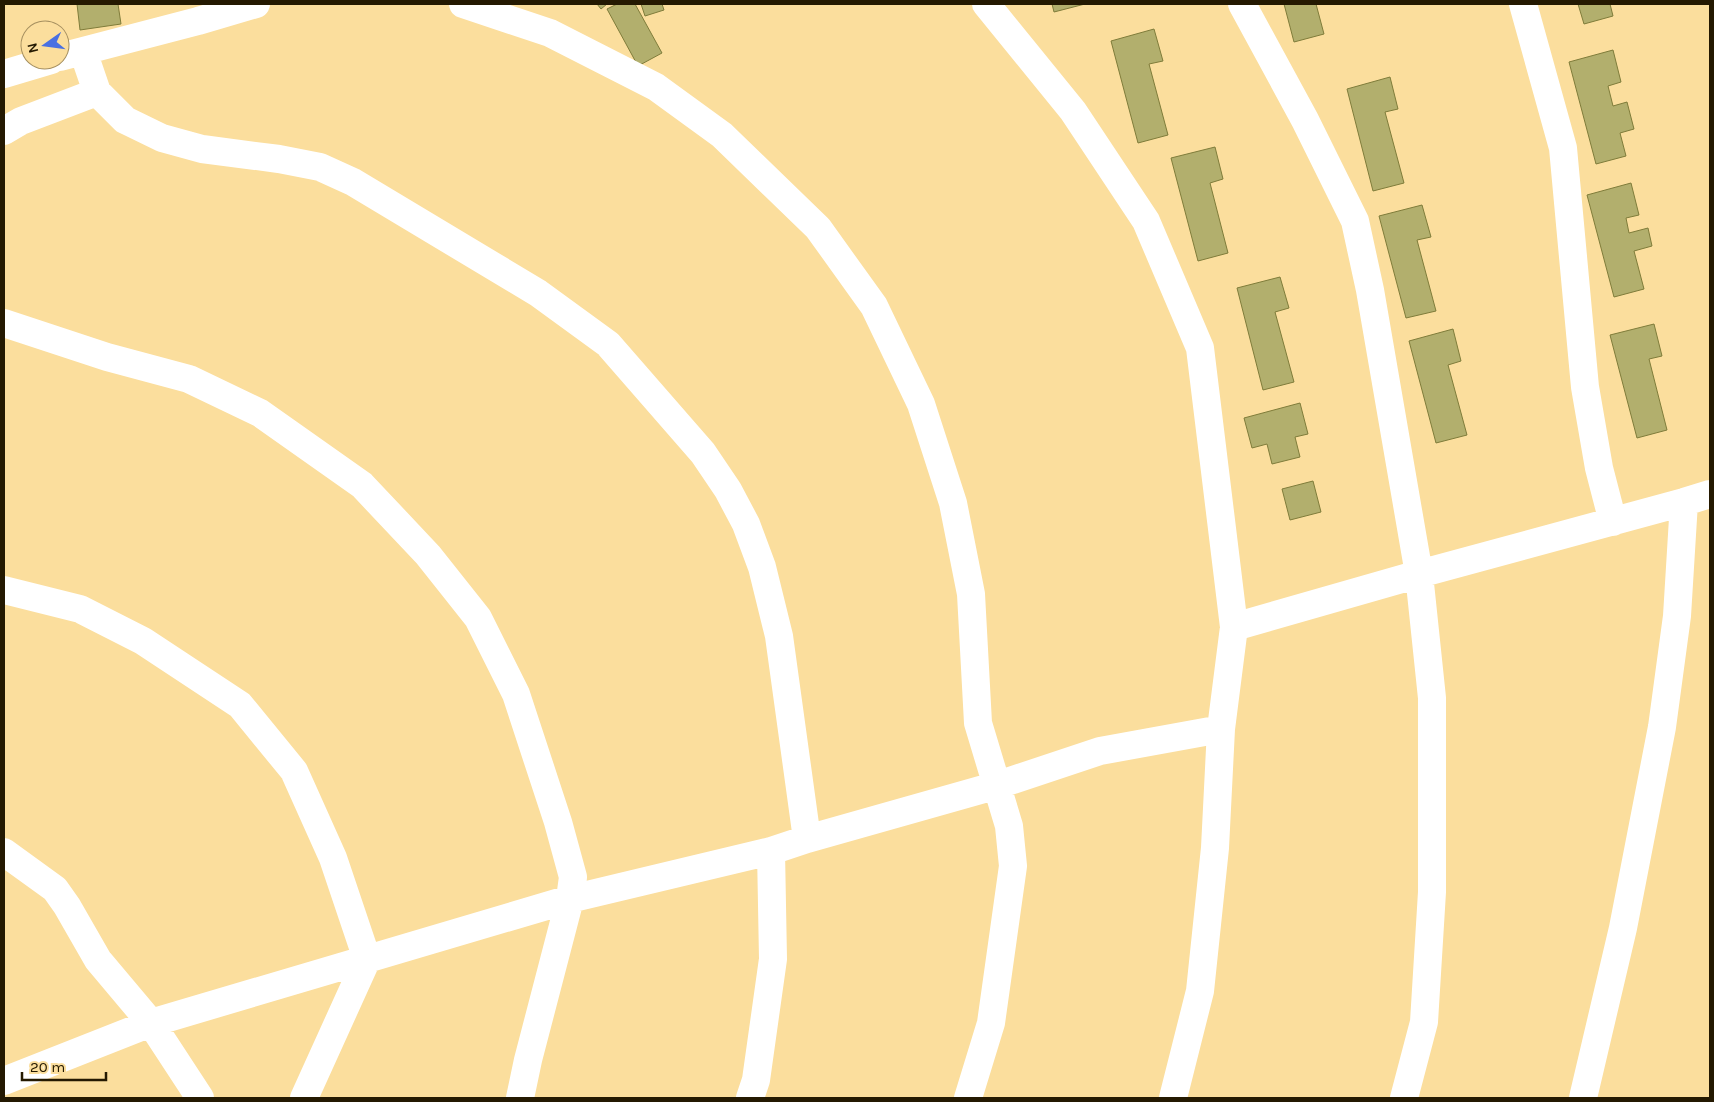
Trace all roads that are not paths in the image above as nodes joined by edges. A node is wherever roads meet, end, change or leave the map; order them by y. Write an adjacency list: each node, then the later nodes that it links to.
1 (256, 4): 6 (street)
2 (462, 4): 19 (street)
3 (986, 4): 17 (street)
4 (1242, 4): 15 (street)
5 (1523, 4): 14 (street)
6 (72, 54): 9 (street)
7 (20, 69): 8 (street)
8 (4, 74)
9 (97, 92): 10 (street); 20 (street)
10 (4, 131)
11 (4, 324): 23 (street)
12 (1710, 494): 13 (street)
13 (1684, 502): 14 (street); 34 (street)
14 (1613, 522): 15 (street)
15 (1419, 574): 17 (street); 33 (street)
16 (4, 590): 24 (street)
17 (1234, 627): 18 (street)
18 (1221, 729): 19 (street); 32 (street)
19 (998, 785): 20 (street); 31 (street)
20 (806, 839): 21 (street)
21 (771, 850): 23 (street); 30 (street)
22 (4, 852): 25 (street)
23 (570, 900): 24 (street); 29 (street)
24 (367, 959): 25 (street); 28 (street)
25 (151, 1023): 26 (street); 27 (street)
26 (4, 1080)
27 (200, 1098)
28 (304, 1098)
29 (520, 1098)
30 (750, 1098)
31 (968, 1098)
32 (1173, 1098)
33 (1404, 1098)
34 (1583, 1098)

